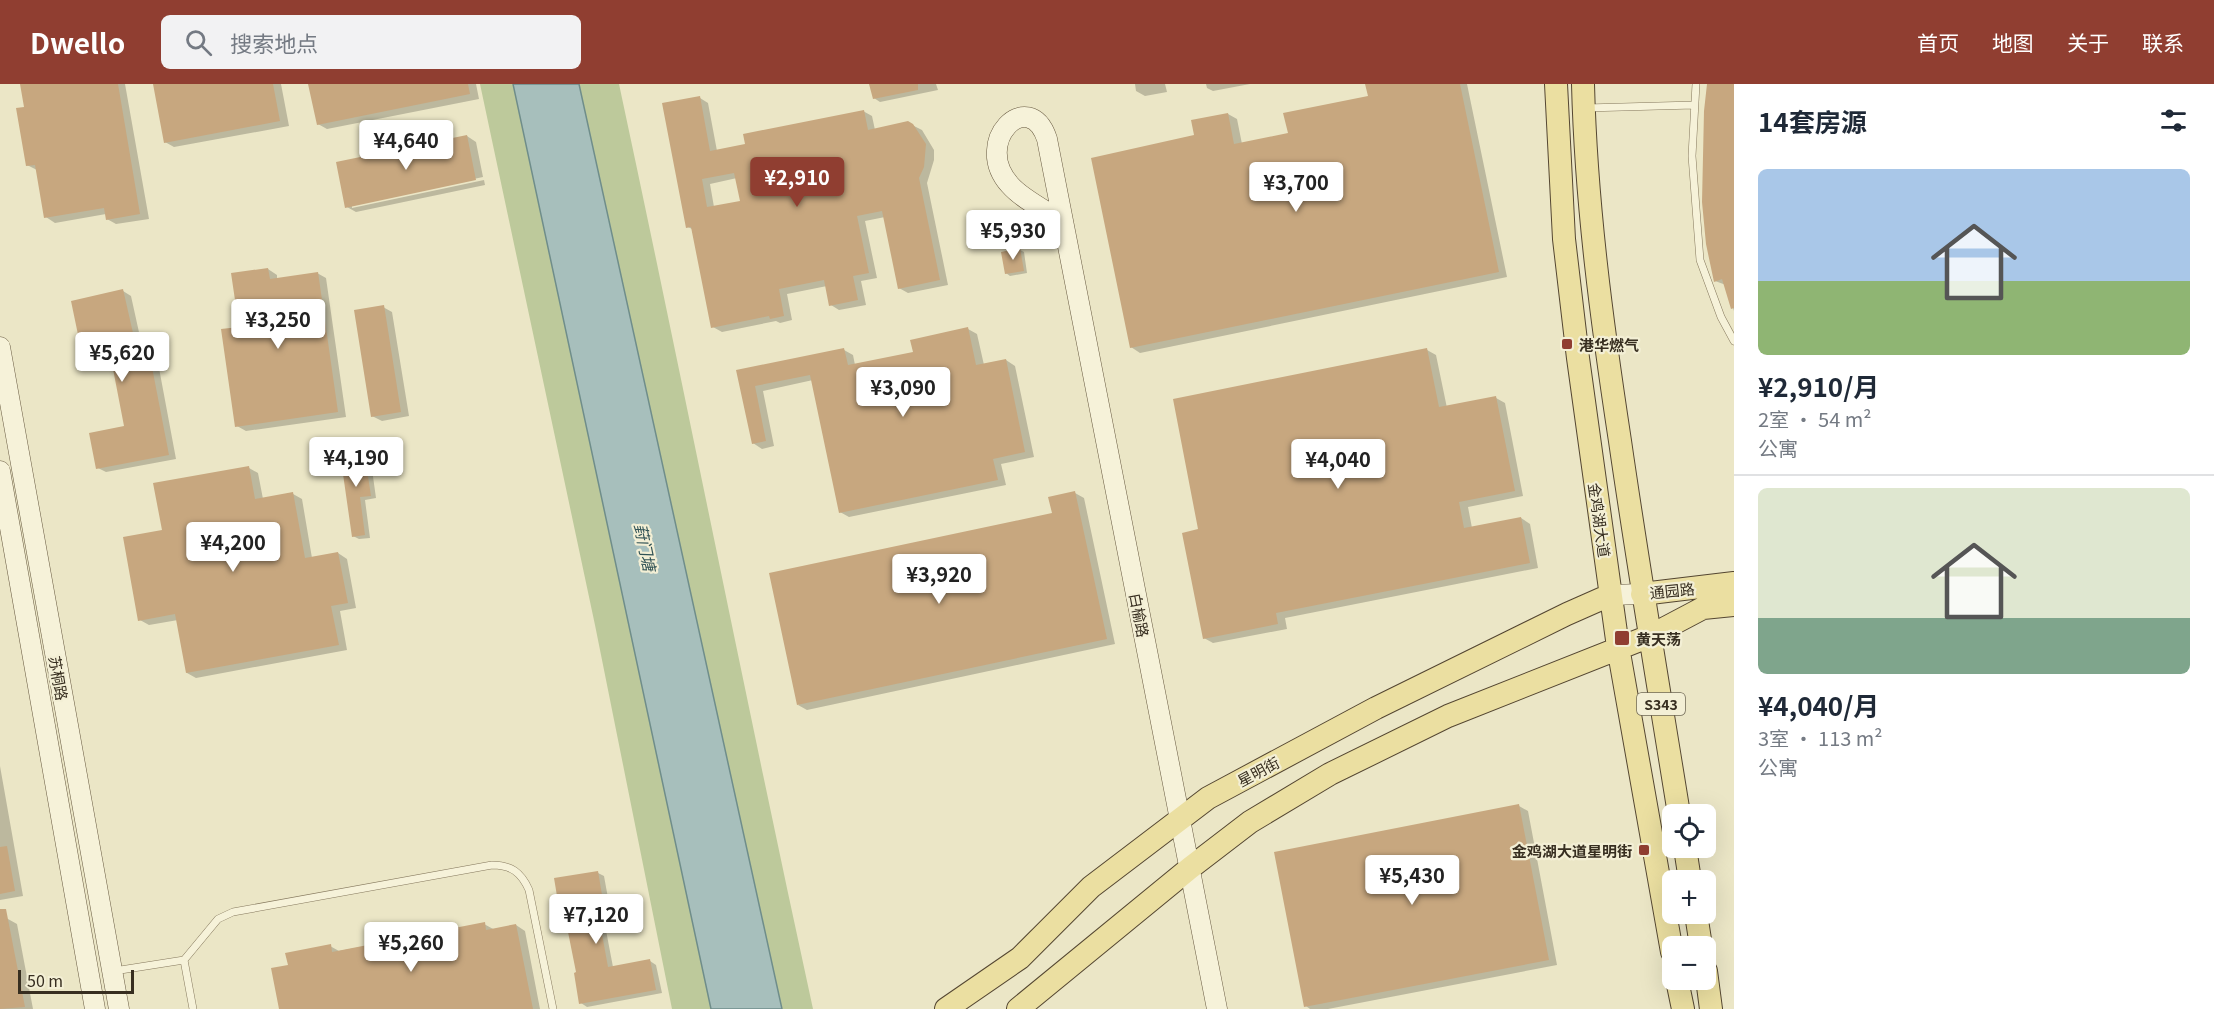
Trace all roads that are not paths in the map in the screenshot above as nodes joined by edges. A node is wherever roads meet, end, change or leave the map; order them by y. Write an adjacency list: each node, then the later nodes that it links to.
1 (1556, 84): 12 (main road, 金鸡湖大道 / S343)
2 (1583, 84): 5 (main road, 金鸡湖大道 / S343)
3 (1696, 84): 4 (lane)
4 (1694, 105): 5 (lane); 7 (lane)
5 (1584, 108): 11 (main road, 金鸡湖大道 / S343)
6 (1063, 222): 6 (main road, 白榆路); 17 (main road, 白榆路)
7 (1734, 341)
8 (0, 347): 21 (main road, 苏桐路)
9 (0, 471): 24 (main road, 苏桐路)
10 (1734, 584): 11 (main road, 通园路)
11 (1642, 594): 12 (main road, 通园路); 14 (main road, 金鸡湖大道 / S343)
12 (1610, 596): 15 (main road, 金鸡湖大道 / S343); 17 (main road, 星明街)
13 (1734, 605): 14 (main road, 通园路)
14 (1650, 636): 15 (main road, 通园路); 16 (main road, 金鸡湖大道 / S343)
15 (1618, 647): 18 (main road); 19 (main road, 金鸡湖大道 / S343)
16 (1677, 804)
17 (1180, 819): 18 (main road, 白榆路); 28 (main road, 星明街)
18 (1190, 868): 29 (main road); 30 (main road, 白榆路)
19 (1669, 936)
20 (184, 960): 21 (lane); 26 (lane); 27 (lane)
21 (112, 971): 25 (main road, 苏桐路)
22 (1679, 990): 31 (main road)
23 (1708, 990): 32 (main road)
24 (95, 1009)
25 (118, 1009)
26 (192, 1009)
27 (553, 1009)
28 (946, 1009)
29 (1018, 1009)
30 (1217, 1009)
31 (1683, 1009)
32 (1711, 1009)

